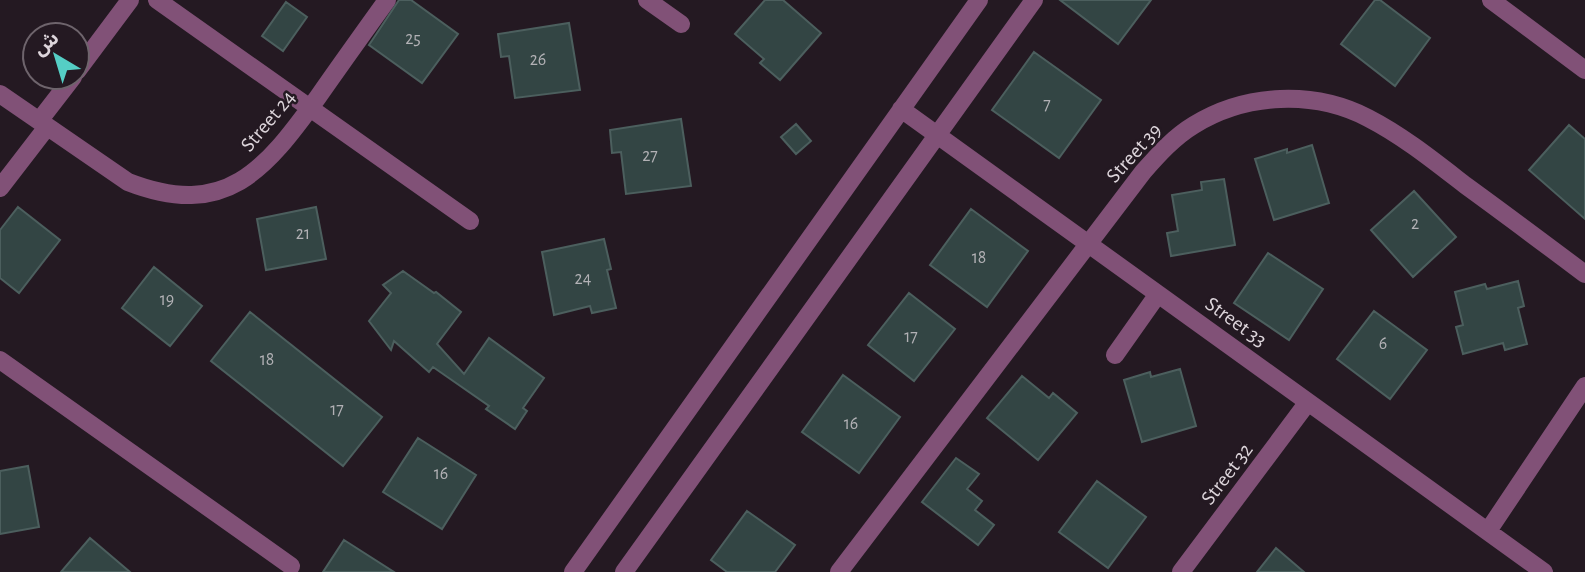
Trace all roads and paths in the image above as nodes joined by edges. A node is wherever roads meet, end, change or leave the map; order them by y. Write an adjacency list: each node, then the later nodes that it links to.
1 (130, 0): 9 (street)
2 (157, 0): 13 (street)
3 (387, 0): 13 (street, Street 24)
4 (647, 0): 8 (street)
5 (979, 0): 14 (street)
6 (1034, 0): 16 (street)
7 (1490, 0): 10 (street)
8 (681, 24)
9 (91, 52)
10 (1585, 70)
11 (64, 91): 15 (street)
12 (0, 94): 15 (street, Street 24)
13 (310, 107): 15 (street, Street 24); 18 (street)
14 (901, 109): 16 (street, Street 33); 28 (street)
15 (43, 124): 17 (street)
16 (937, 135): 19 (street, Street 33); 29 (street)
17 (0, 188)
18 (470, 221)
19 (1088, 244): 20 (street, Street 39); 21 (street, Street 33); 30 (street, Street 39)
20 (1585, 274)
21 (1158, 294): 22 (street); 25 (street, Street 33)
22 (1115, 355)
23 (0, 360): 27 (street)
24 (1585, 386): 26 (street)
25 (1308, 402): 26 (street, Street 33); 31 (street, Street 32)
26 (1488, 531): 32 (street, Street 33)
27 (291, 566)
28 (573, 572)
29 (624, 572)
30 (839, 572)
31 (1181, 572)
32 (1544, 572)

